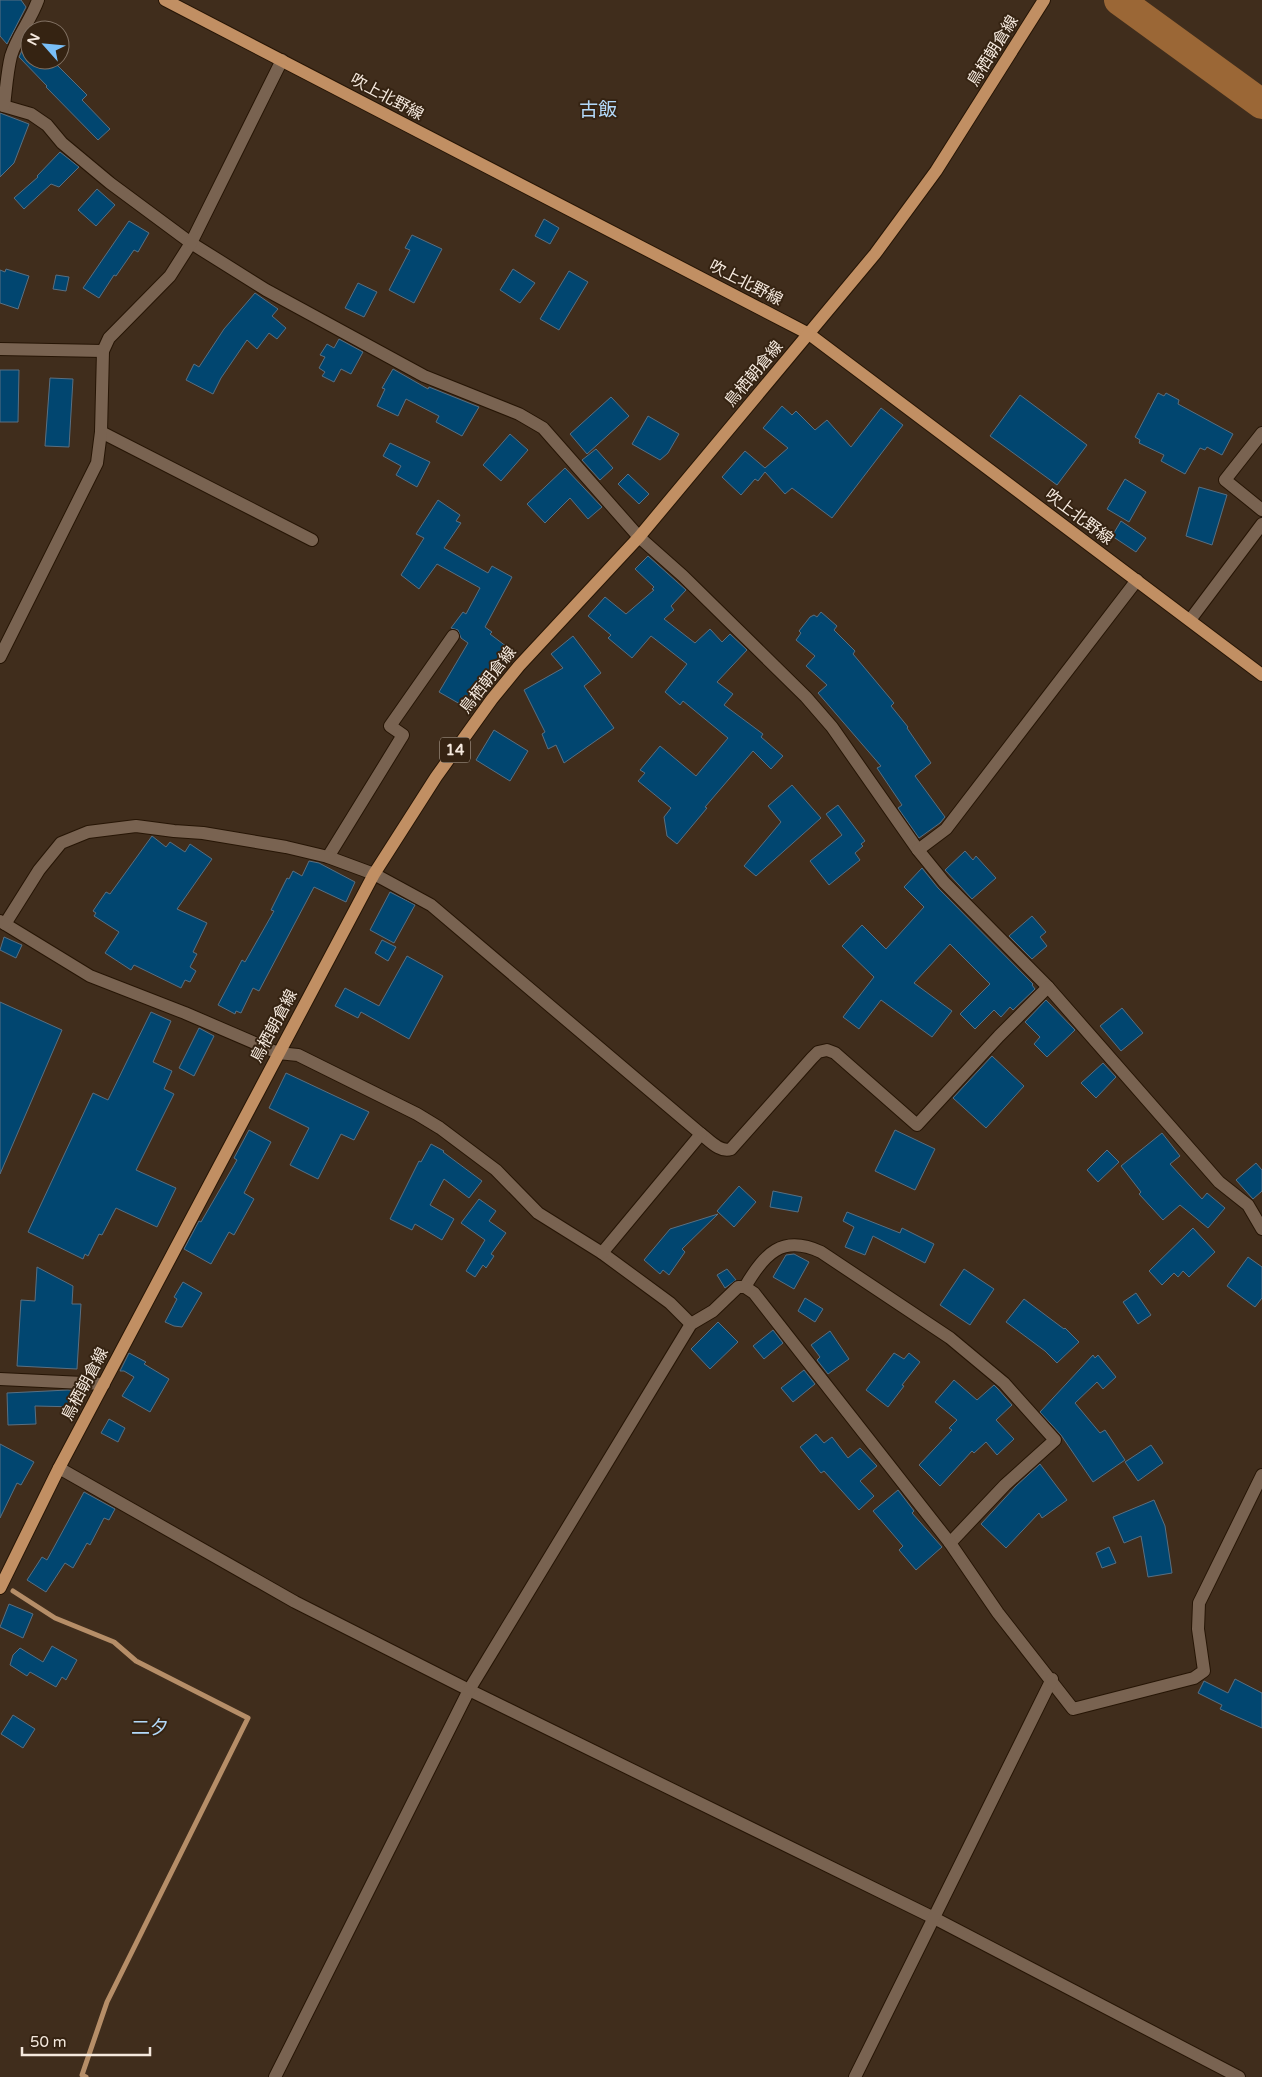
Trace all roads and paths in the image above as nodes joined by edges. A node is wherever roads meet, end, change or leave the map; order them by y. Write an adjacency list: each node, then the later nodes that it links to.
1 (38, 0): 5 (street)
2 (165, 0): 4 (main road, 吹上北野線)
3 (1044, 0): 7 (main road, 鳥栖朝倉線 / 14)
4 (282, 60): 6 (street); 7 (main road, 吹上北野線)
5 (2, 106): 6 (street)
6 (191, 243): 9 (street); 14 (street)
7 (810, 334): 14 (main road, 鳥栖朝倉線 / 14); 16 (main road, 吹上北野線)
8 (0, 349): 9 (street)
9 (103, 351): 10 (street)
10 (101, 432): 15 (street); 19 (street)
11 (1262, 433): 12 (street)
12 (1262, 510)
13 (1262, 524): 17 (street)
14 (639, 537): 21 (street); 23 (main road, 鳥栖朝倉線 / 14)
15 (312, 540)
16 (1137, 580): 17 (main road, 吹上北野線); 21 (street)
17 (1190, 620): 20 (main road, 吹上北野線)
18 (453, 636): 22 (street)
19 (0, 657)
20 (1262, 675)
21 (918, 850): 25 (street)
22 (328, 857): 23 (street); 24 (street)
23 (374, 874): 26 (main road, 鳥栖朝倉線 / 14); 27 (street)
24 (3, 922): 26 (street)
25 (1048, 988): 27 (street); 28 (street)
26 (278, 1053): 29 (street); 33 (main road, 鳥栖朝倉線 / 14)
27 (701, 1134): 29 (street)
28 (1262, 1229)
29 (602, 1253): 31 (street)
30 (745, 1286): 31 (street); 36 (street); 36 (street)
31 (691, 1324): 39 (street)
32 (0, 1379): 33 (street)
33 (104, 1384): 34 (main road, 鳥栖朝倉線 / 14)
34 (59, 1468): 37 (main road, 鳥栖朝倉線 / 14); 39 (street)
35 (1262, 1476): 38 (street)
36 (950, 1543): 38 (street)
37 (0, 1588)
38 (1052, 1679): 40 (street)
39 (469, 1690): 40 (street); 41 (street)
40 (934, 1918): 42 (street); 43 (street)
41 (275, 2077)
42 (855, 2077)
43 (1239, 2077)

